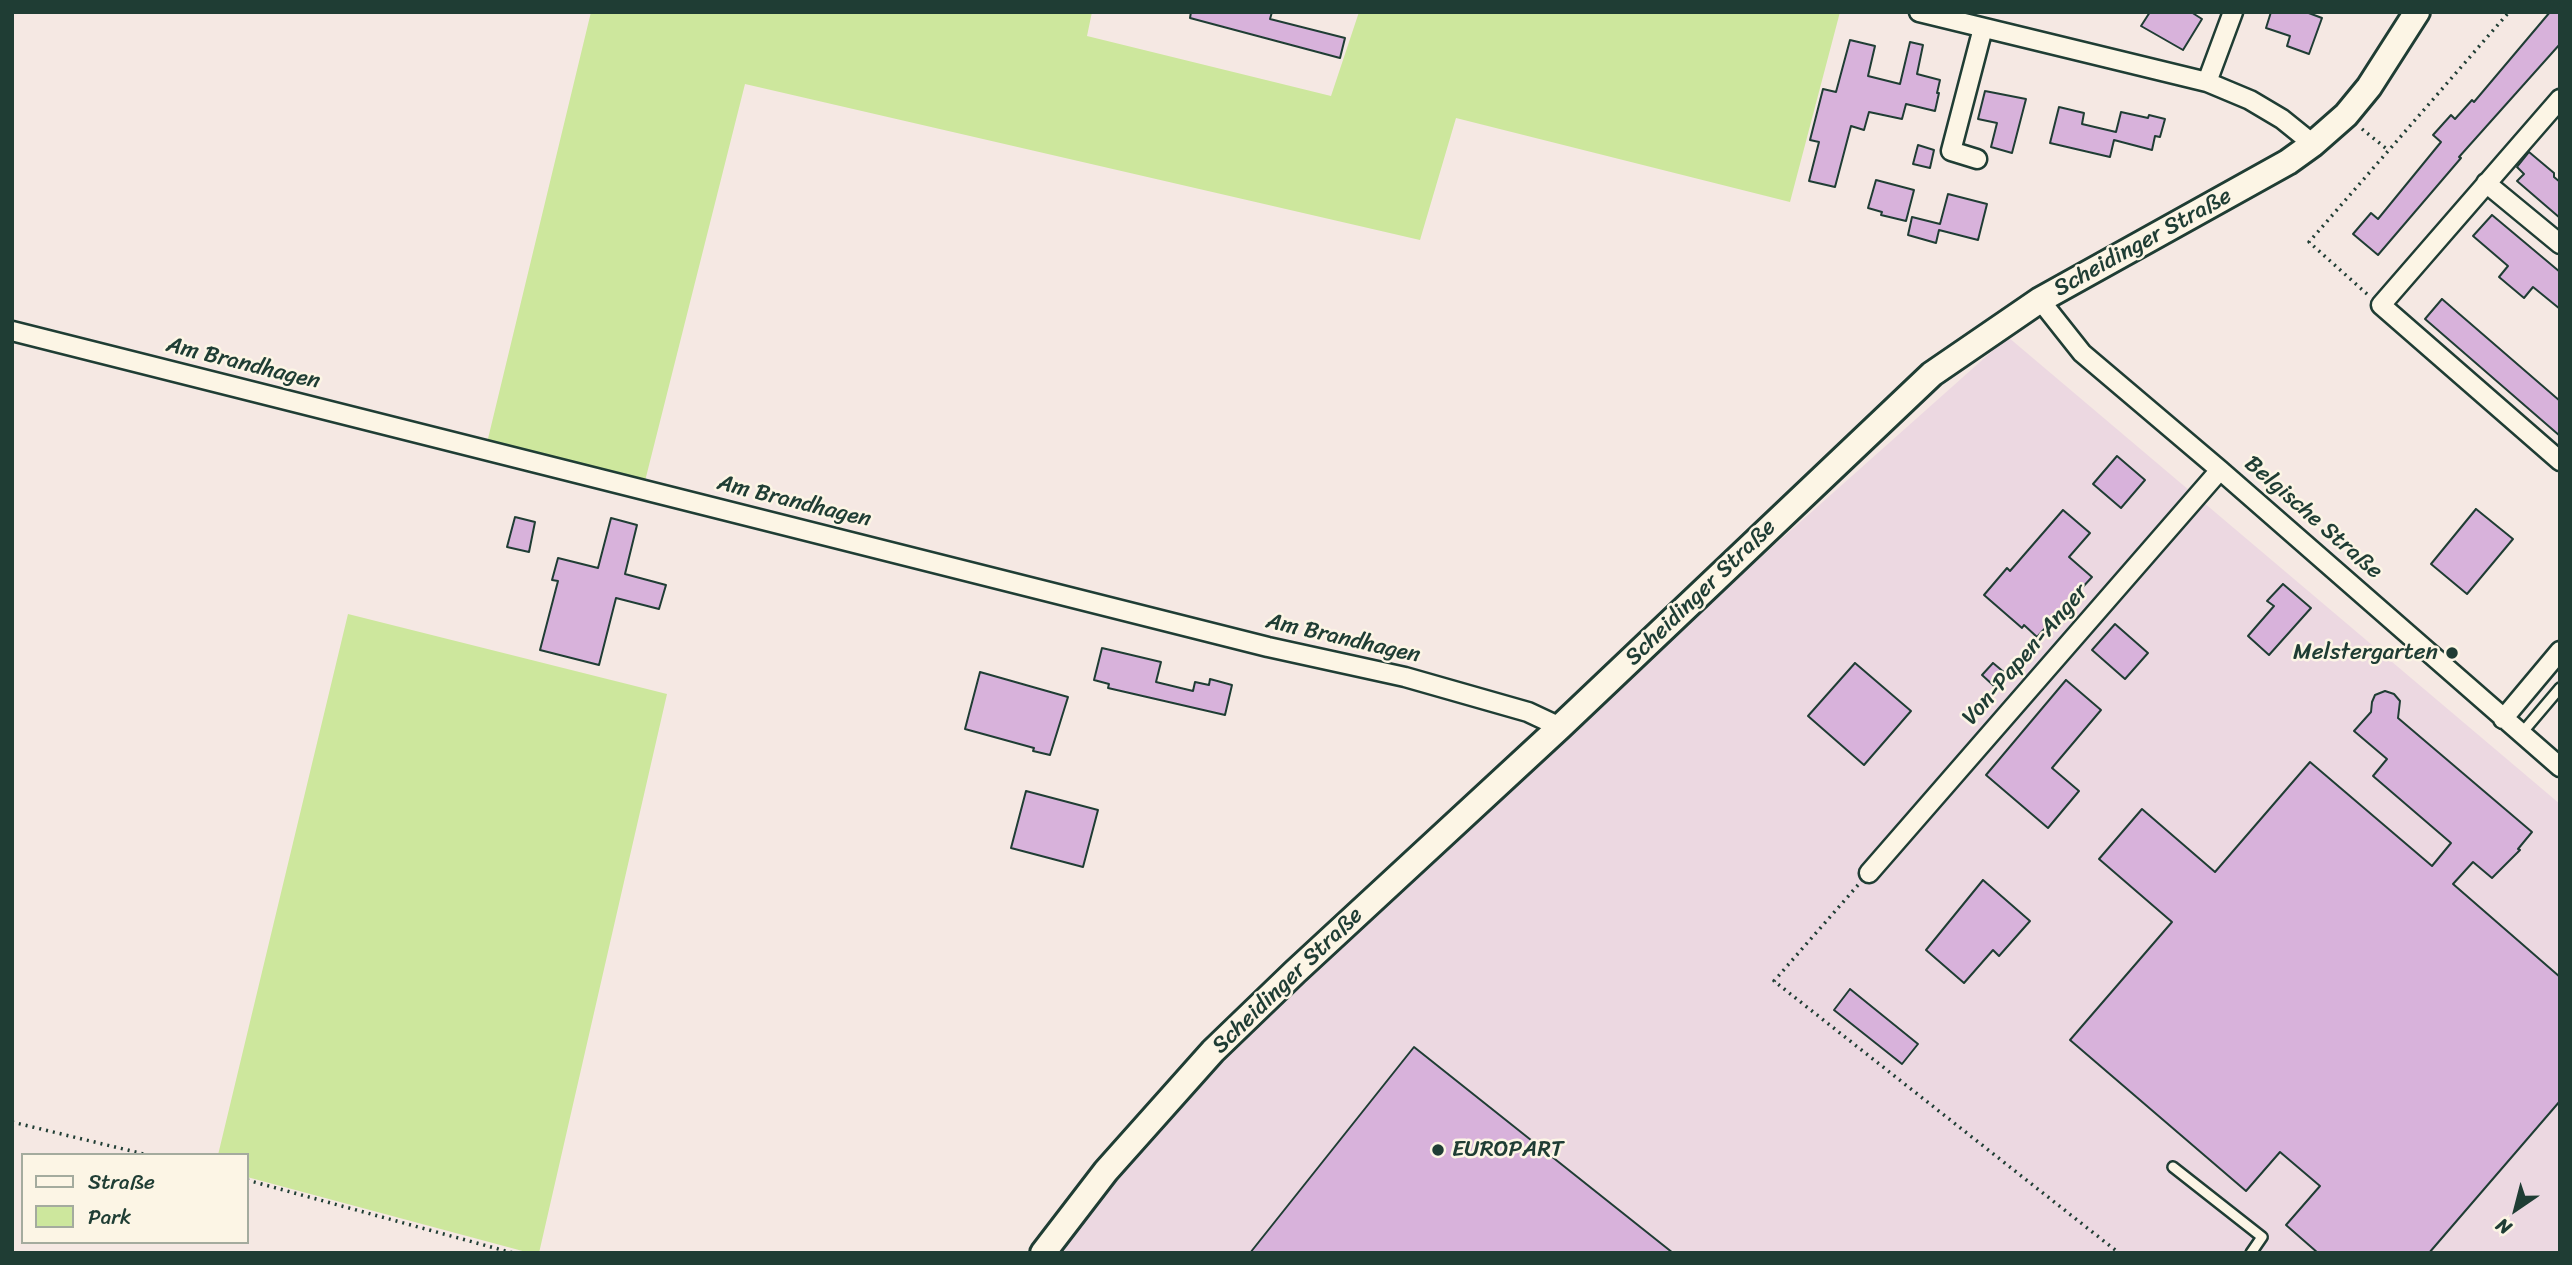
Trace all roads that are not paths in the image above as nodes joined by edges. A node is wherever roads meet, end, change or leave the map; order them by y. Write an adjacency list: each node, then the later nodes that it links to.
1 (1919, 12): 4 (street)
2 (2233, 12): 5 (street)
3 (2417, 12): 7 (main road, Scheidinger Straße)
4 (1983, 28): 5 (street); 8 (street)
5 (2207, 82): 7 (street)
6 (2560, 99): 9 (street)
7 (2313, 144): 11 (main road, Scheidinger Straße)
8 (1977, 159)
9 (2486, 183): 10 (street); 13 (street)
10 (2560, 244)
11 (2040, 300): 14 (street, Belgische Straße); 18 (main road, Scheidinger Straße)
12 (12, 331): 18 (street, Am Brandhagen)
13 (2560, 461)
14 (2220, 470): 17 (street, Belgische Straße); 21 (street, Von-Papen-Anger)
15 (2560, 651): 17 (street)
16 (2560, 688): 19 (lane)
17 (2503, 719): 19 (street, Belgische Straße)
18 (1560, 727): 23 (main road, Scheidinger Straße)
19 (2521, 734): 20 (street, Belgische Straße)
20 (2560, 767)
21 (1868, 873)
22 (2173, 1167): 24 (lane)
23 (1043, 1253)
24 (2251, 1253)

